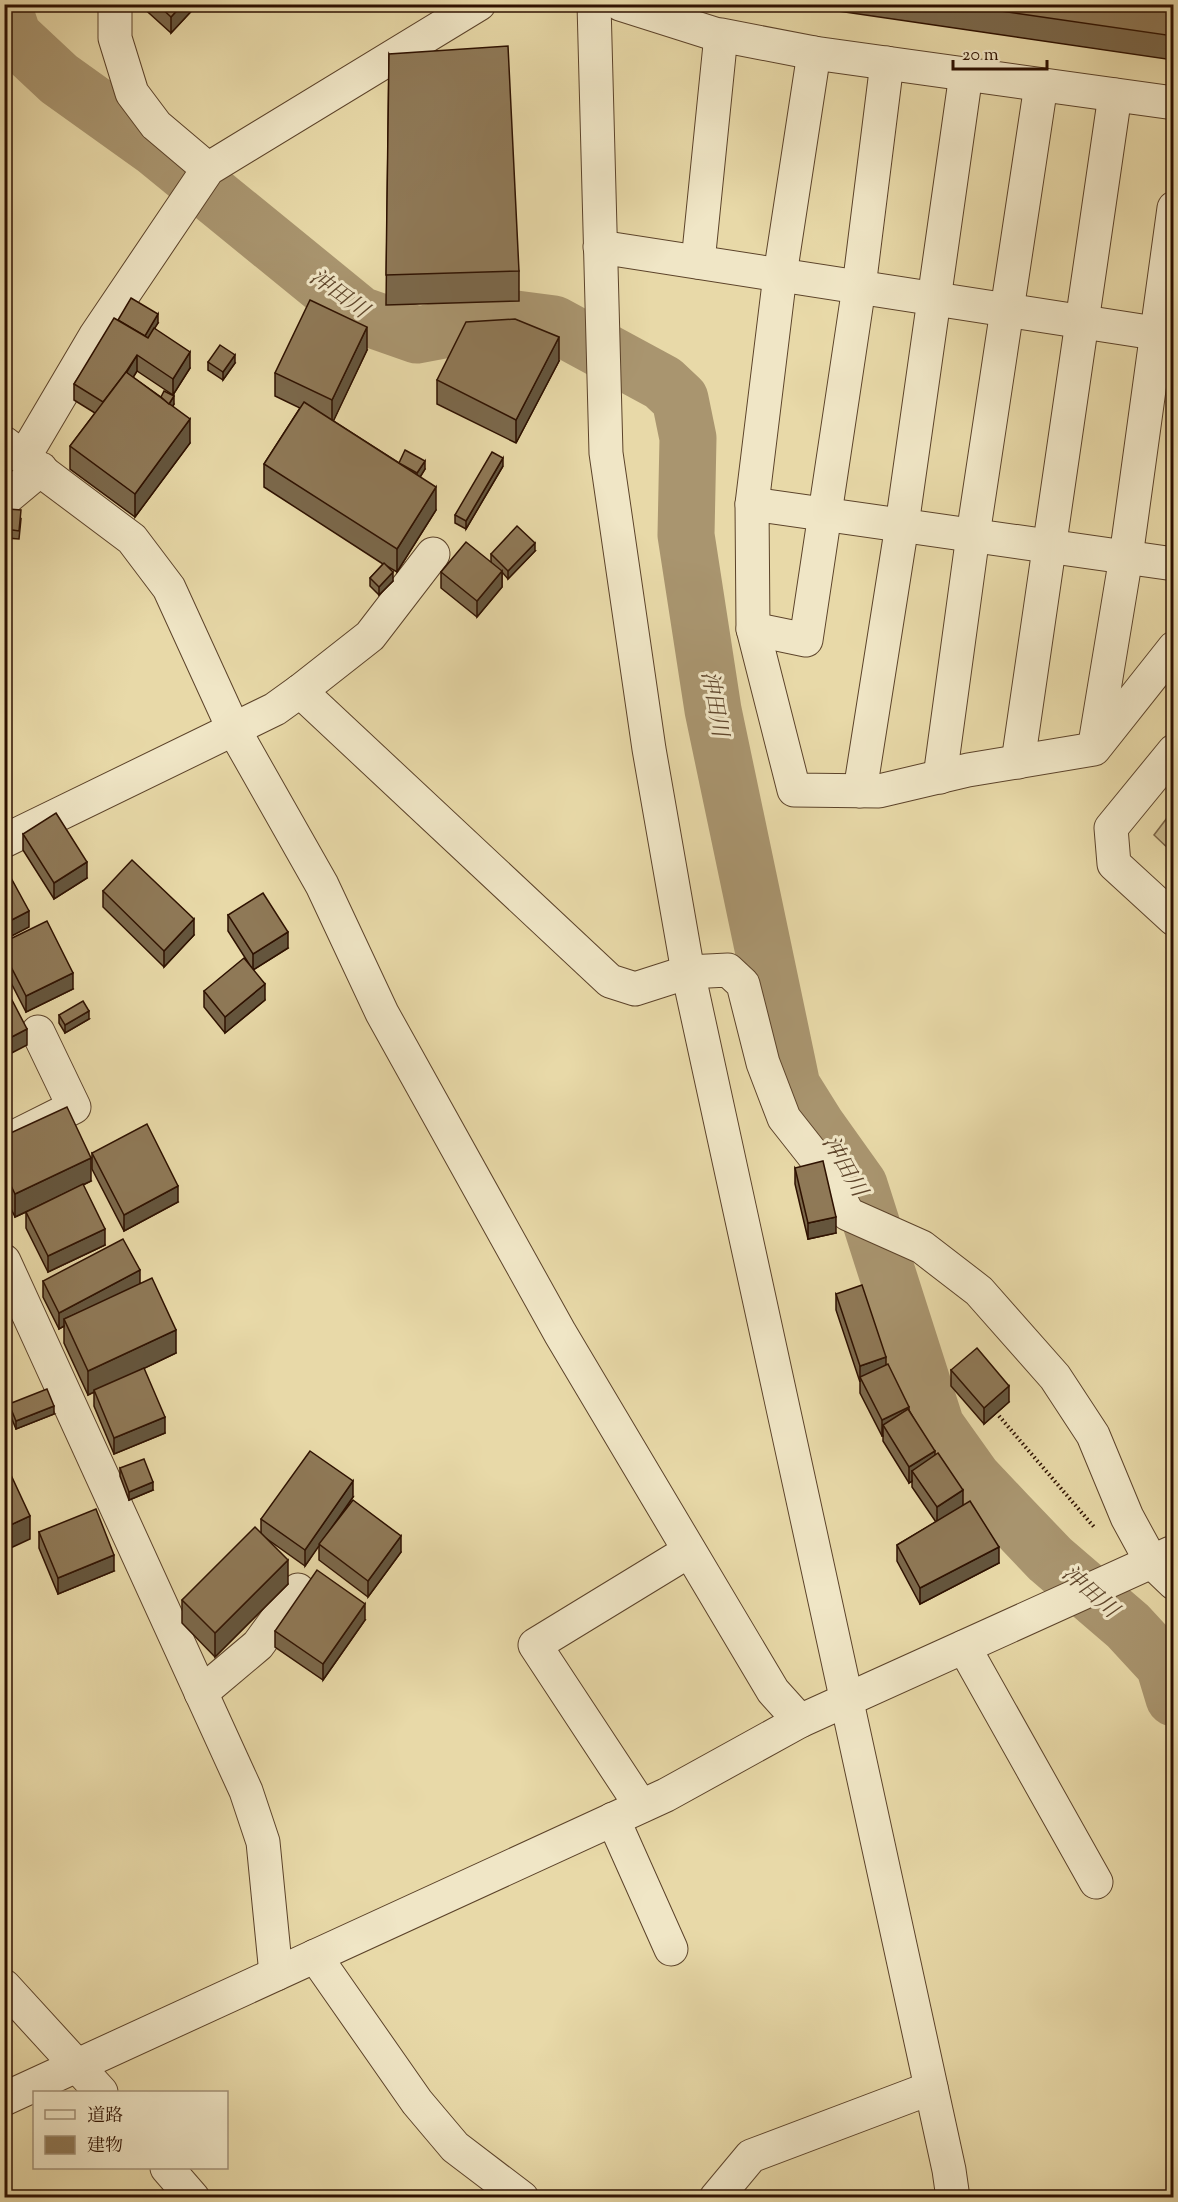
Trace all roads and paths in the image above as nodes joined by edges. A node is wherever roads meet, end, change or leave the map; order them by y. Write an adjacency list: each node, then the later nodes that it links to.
1 (115, 4): 12 (street)
2 (479, 4): 12 (street)
3 (594, 4): 14 (street)
4 (635, 7): 5 (street)
5 (721, 36): 6 (street); 15 (street)
6 (814, 53): 7 (street); 16 (street)
7 (887, 63): 8 (street); 17 (street)
8 (966, 74): 9 (street); 18 (street)
9 (1041, 85): 10 (street); 19 (street)
10 (1115, 95): 11 (street); 20 (street)
11 (1173, 103)
12 (208, 169): 22 (street)
13 (1173, 208): 21 (street)
14 (600, 247): 15 (street); 43 (street)
15 (698, 262): 16 (street)
16 (780, 275): 17 (street); 24 (street)
17 (859, 287): 18 (street); 25 (street)
18 (935, 299): 19 (street); 26 (street)
19 (1007, 310): 20 (street); 27 (street)
20 (1084, 322): 21 (street); 28 (street)
21 (1166, 335): 30 (street)
22 (23, 456): 23 (street); 35 (street)
23 (4, 500)
24 (752, 504): 25 (street); 32 (street)
25 (824, 514): 26 (street); 32 (street)
26 (902, 525): 27 (street); 40 (street)
27 (973, 535): 28 (street); 39 (street)
28 (1048, 546): 30 (street); 38 (street)
29 (433, 554): 34 (street)
30 (1126, 557): 31 (street); 36 (street)
31 (1173, 564)
32 (753, 629): 40 (street)
33 (1173, 648): 36 (street)
34 (300, 691): 35 (street); 43 (street)
35 (233, 728): 41 (street); 48 (street)
36 (1094, 749): 38 (street)
37 (1173, 751): 42 (street)
38 (1018, 762): 39 (street)
39 (940, 777): 40 (street)
40 (860, 791)
41 (4, 841)
42 (1173, 919)
43 (688, 972): 49 (street); 53 (street)
44 (38, 1032): 45 (street)
45 (4, 1142)
46 (4, 1261): 52 (street)
47 (999, 1416): 49 (path)
48 (690, 1551): 54 (street); 55 (street)
49 (1158, 1566): 51 (street)
50 (298, 1590): 52 (street)
51 (964, 1647): 53 (street); 56 (street)
52 (201, 1694): 59 (street)
53 (848, 1700): 54 (street); 62 (street)
54 (800, 1721): 55 (street)
55 (627, 1813): 57 (street); 58 (street)
56 (1096, 1882)
57 (671, 1949)
58 (315, 1956): 59 (street); 67 (street)
59 (276, 1974): 61 (street)
60 (4, 1986): 61 (street)
61 (77, 2066): 63 (street); 64 (street)
62 (931, 2088): 68 (street); 69 (street)
63 (100, 2091)
64 (4, 2099)
65 (167, 2169): 66 (street)
66 (193, 2198)
67 (522, 2198)
68 (716, 2198)
69 (953, 2198)

